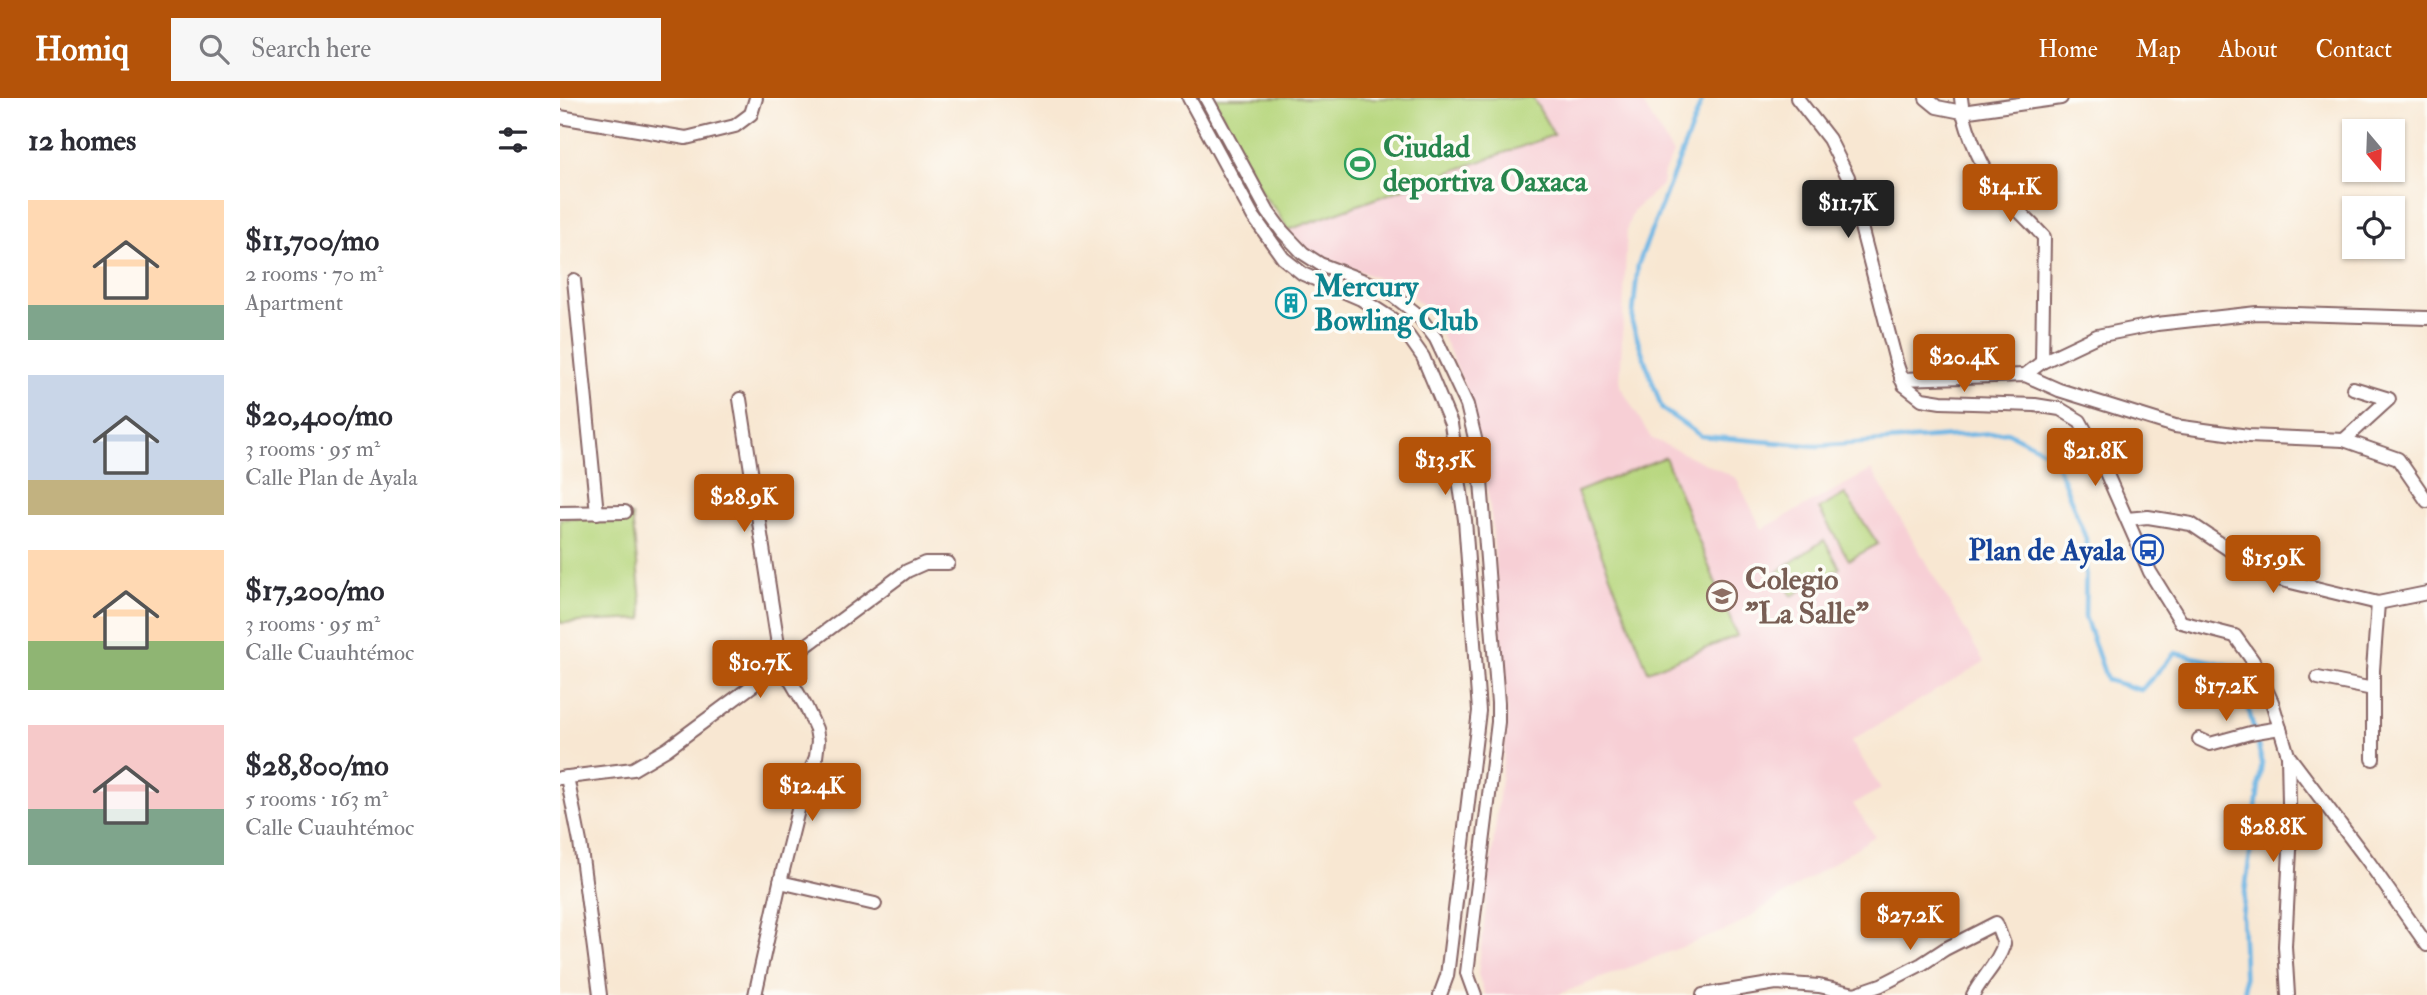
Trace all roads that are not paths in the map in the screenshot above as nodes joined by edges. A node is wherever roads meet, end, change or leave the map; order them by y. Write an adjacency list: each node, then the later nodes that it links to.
1 (756, 98): 10 (street)
2 (1188, 98): 40 (street)
3 (1206, 98): 41 (street)
4 (1797, 98): 15 (street)
5 (1926, 98): 9 (street)
6 (1961, 98): 9 (street)
7 (2054, 98): 8 (street); 9 (street)
8 (2061, 98)
9 (1962, 112): 13 (street)
10 (560, 117)
11 (574, 280): 22 (street)
12 (2427, 318): 13 (street)
13 (2042, 362): 14 (street)
14 (2025, 376): 15 (street); 18 (street)
15 (1901, 379): 23 (street)
16 (2353, 388): 18 (street)
17 (740, 399): 27 (street)
18 (2344, 440): 19 (street)
19 (2427, 501)
20 (625, 512): 22 (street)
21 (560, 513): 22 (street)
22 (597, 513)
23 (2127, 519): 26 (street); 30 (street)
24 (948, 563): 27 (street)
25 (2427, 593): 26 (street)
26 (2378, 603): 29 (street)
27 (781, 664): 34 (street); 35 (street)
28 (2318, 678): 29 (street)
29 (2373, 689): 33 (street)
30 (2275, 729): 31 (street); 32 (street)
31 (2199, 739)
32 (2288, 755): 37 (street); 44 (street)
33 (2374, 758)
34 (564, 778): 38 (street)
35 (780, 882): 36 (street); 39 (street)
36 (875, 904)
37 (2427, 945)
38 (600, 995)
39 (755, 995)
40 (1440, 995)
41 (1475, 995)
42 (1703, 995): 43 (street)
43 (1973, 995)
44 (2288, 995)

